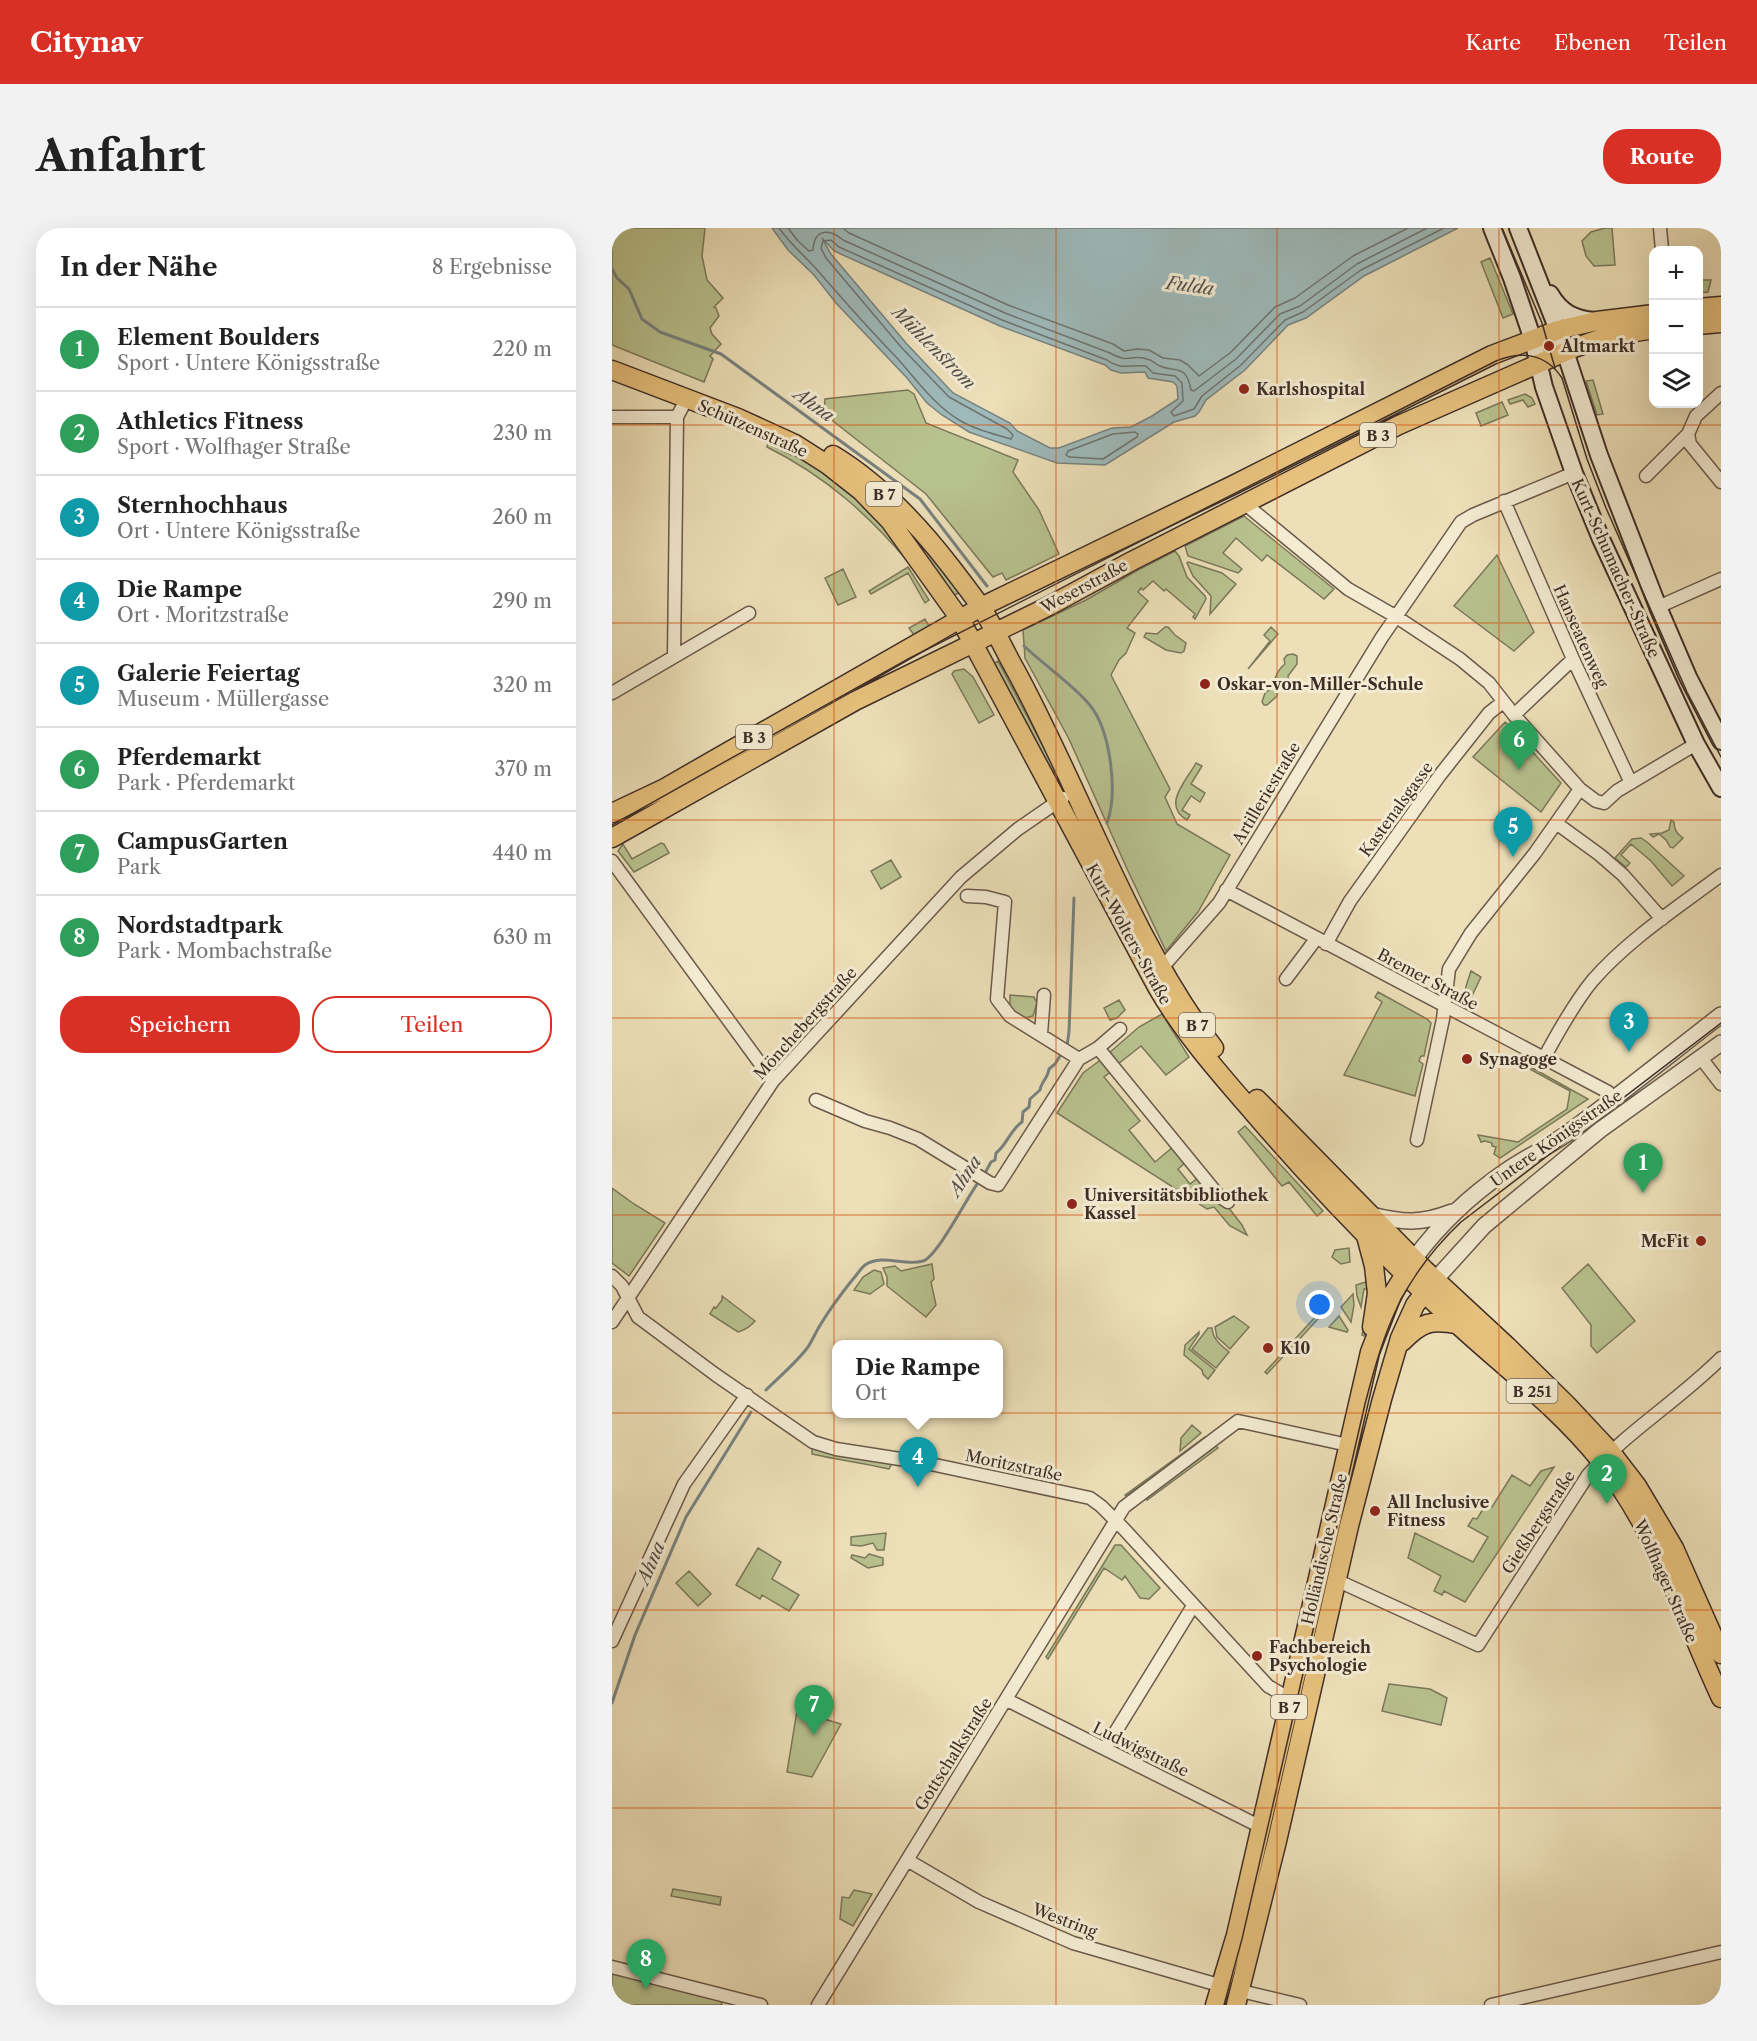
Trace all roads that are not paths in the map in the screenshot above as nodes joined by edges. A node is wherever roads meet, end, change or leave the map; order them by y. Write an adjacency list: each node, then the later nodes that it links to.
1 (1518, 228): 5 (main road)
2 (1660, 228): 4 (street)
3 (1492, 229): 14 (main road, Kurt-Schumacher-Straße)
4 (1662, 246)
5 (1538, 276): 9 (main road); 12 (main road, Kurt-Schumacher-Straße)
6 (1721, 306): 7 (main road)
7 (1703, 308)
8 (1649, 314): 9 (main road, B 3)
9 (1597, 321): 12 (main road, B 3)
10 (1721, 323): 11 (main road)
11 (1703, 325)
12 (1558, 330): 14 (main road, Weserstraße / B 3); 15 (main road, Kurt-Schumacher-Straße)
13 (1649, 330): 15 (main road, B 3)
14 (1533, 340): 17 (main road, Kurt-Schumacher-Straße); 31 (main road, Weserstraße / B 3)
15 (1566, 351): 17 (main road, Weserstraße / B 3); 30 (main road, Kurt-Schumacher-Straße)
16 (612, 358): 20 (main road, Schützenstraße / B 7)
17 (1538, 363): 24 (main road, Kurt-Schumacher-Straße); 28 (main road, Weserstraße / B 3)
18 (612, 370): 20 (main road, Schützenstraße / B 7)
19 (1721, 393): 23 (street)
20 (688, 394): 22 (street); 31 (main road, Schützenstraße / B 7); 34 (main road, Schützenstraße / B 7)
21 (612, 417): 22 (street)
22 (677, 417): 37 (street)
23 (1688, 434): 25 (street); 26 (street)
24 (1574, 472): 27 (street, Artilleriestraße); 43 (main road, Kurt-Schumacher-Straße)
25 (1646, 476)
26 (1721, 482)
27 (1504, 501): 33 (street, Artilleriestraße); 38 (street, Hanseatenweg)
28 (1244, 503): 33 (street); 35 (main road, Weserstraße / B 3)
29 (1721, 579): 30 (street)
30 (1658, 607): 42 (main road, Kurt-Schumacher-Straße)
31 (981, 608): 34 (main road, Weserstraße / B 3); 35 (main road, Kurt-Wolters-Straße / B 7)
32 (749, 613): 37 (street)
33 (1395, 616): 40 (street); 54 (street, Artilleriestraße)
34 (960, 619): 36 (main road, Kurt-Wolters-Straße / B 7); 49 (main road, Weserstraße / B 3)
35 (994, 631): 36 (main road, Weserstraße / B 3); 47 (main road, Kurt-Wolters-Straße / B 7)
36 (972, 642): 48 (main road, Kurt-Wolters-Straße / B 7); 51 (main road, Weserstraße / B 3)
37 (674, 656): 39 (street)
38 (1573, 659): 41 (street); 44 (street, Hanseatenweg)
39 (612, 693)
40 (1503, 702): 41 (street); 57 (street, Kastenalsgasse)
41 (1514, 715): 46 (street)
42 (1721, 741)
43 (1696, 744): 44 (street); 45 (main road, Kurt-Schumacher-Straße)
44 (1631, 783): 46 (street)
45 (1721, 788)
46 (1580, 789): 50 (street)
47 (1074, 790): 48 (street, Mönchebergstraße); 58 (main road, Kurt-Wolters-Straße / B 7)
48 (1057, 802): 58 (main road, Kurt-Wolters-Straße / B 7); 70 (street, Mönchebergstraße)
49 (612, 813)
50 (1556, 824): 56 (street); 61 (street)
51 (612, 838)
52 (612, 861): 70 (street)
53 (1721, 875): 56 (street)
54 (1226, 890): 57 (street, Bremer Straße); 58 (street, Artilleriestraße)
55 (967, 896): 64 (street)
56 (1662, 919): 68 (street)
57 (1321, 941): 59 (street, Kastenalsgasse); 61 (street, Bremer Straße)
58 (1155, 969): 77 (main road, Kurt-Wolters-Straße / B 7); 78 (main road, Kurt-Wolters-Straße / B 7)
59 (1286, 979)
60 (1044, 994): 64 (street)
61 (1445, 1006): 68 (street, Bremer Straße); 74 (street)
62 (1721, 1016): 72 (street, Untere Königsstraße)
63 (1120, 1029): 66 (street)
64 (1041, 1034): 67 (street)
65 (1721, 1043): 69 (street, Untere Königsstraße)
66 (1098, 1048): 67 (street); 75 (street)
67 (1074, 1055): 73 (street)
68 (1544, 1058): 72 (street, Bremer Straße)
69 (1701, 1058): 71 (street); 79 (street, Untere Königsstraße)
70 (772, 1081): 83 (street, Mönchebergstraße)
71 (1721, 1084)
72 (1613, 1099): 76 (street, Untere Königsstraße)
73 (816, 1100)
74 (1417, 1140)
75 (1228, 1202)
76 (1458, 1210): 77 (street); 80 (street, Untere Königsstraße)
77 (1371, 1215): 80 (main road, Kurt-Wolters-Straße / B 7)
78 (1366, 1235): 80 (main road, Kurt-Wolters-Straße / B 251); 88 (main road, B 7)
79 (1464, 1248): 82 (street, Untere Königsstraße); 84 (street)
80 (1409, 1266): 82 (main road, Kurt-Wolters-Straße / B 251); 88 (main road, Holländische Straße)
81 (612, 1276): 83 (street, Moritzstraße)
82 (1429, 1286): 84 (main road, Wolfhager Straße / B 251); 86 (main road, Wolfhager Straße / B 251); 87 (main road, Holländische Straße / B 7)
83 (629, 1298): 85 (street, Mönchebergstraße); 90 (street, Moritzstraße)
84 (1458, 1301): 92 (main road, Wolfhager Straße / B 251)
85 (612, 1322)
86 (1459, 1326): 87 (main road); 92 (main road, Wolfhager Straße / B 251)
87 (1397, 1347): 94 (main road, Holländische Straße / B 7)
88 (1370, 1352): 91 (main road, Holländische Straße / B 7)
89 (1721, 1358): 92 (street, Gießbergstraße)
90 (747, 1395): 93 (street, Moritzstraße); 97 (street)
91 (1348, 1445): 93 (street, Gottschalkstraße); 100 (main road, Holländische Straße / B 7)
92 (1606, 1456): 94 (street, Gießbergstraße); 96 (main road, Wolfhager Straße / B 251)
93 (1116, 1521): 95 (street, Moritzstraße); 101 (street, Gottschalkstraße)
94 (1336, 1580): 108 (main road, Holländische Straße / B 7)
95 (1193, 1606): 100 (street, Moritzstraße); 102 (street)
96 (1707, 1629): 98 (main road, Wolfhager Straße / B 251); 99 (main road, Wolfhager Straße / B 251)
97 (612, 1641)
98 (1721, 1654)
99 (1721, 1698)
100 (1290, 1699): 103 (main road, Holländische Straße / B 7)
101 (1007, 1700): 102 (street, Ludwigstraße); 104 (street, Gottschalkstraße)
102 (1105, 1749): 103 (street, Ludwigstraße)
103 (1261, 1827): 107 (main road, Holländische Straße / B 7)
104 (907, 1860): 107 (street, Westring); 111 (street, Gottschalkstraße)
105 (1721, 1952): 114 (street)
106 (612, 1966): 109 (street)
107 (1222, 1986): 112 (main road, Holländische Straße / B 7)
108 (1239, 1998): 113 (street)
109 (732, 2001): 110 (street)
110 (761, 2005)
111 (819, 2005)
112 (1215, 2005)
113 (1300, 2005)
114 (1491, 2005)

